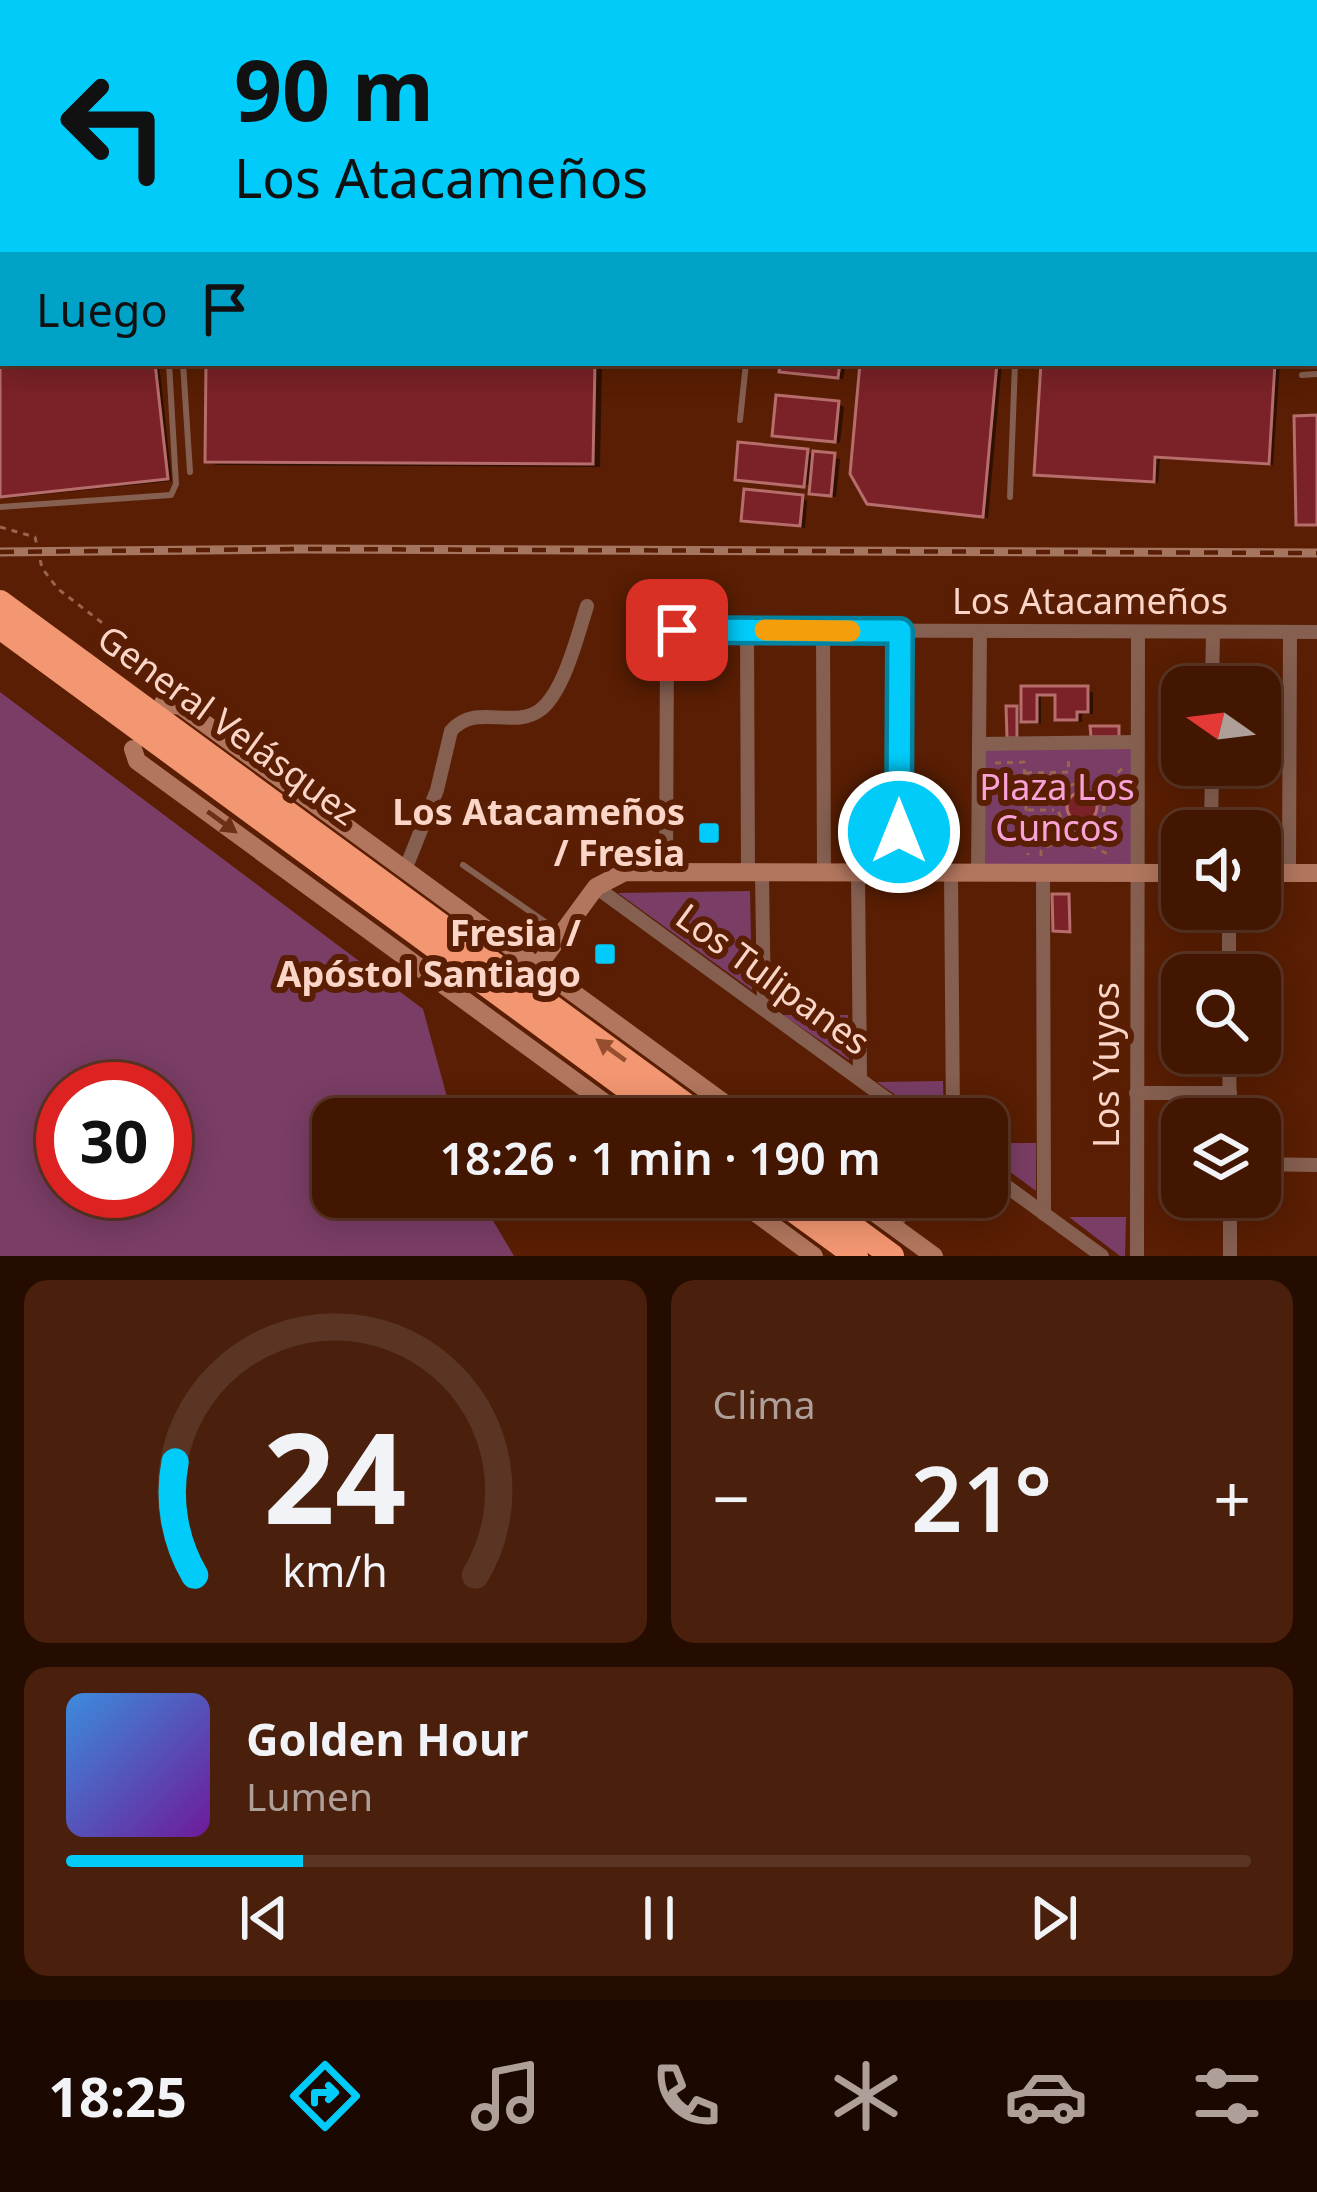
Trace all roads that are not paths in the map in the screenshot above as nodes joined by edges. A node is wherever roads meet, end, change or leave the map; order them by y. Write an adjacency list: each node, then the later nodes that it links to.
1 (169, 366): 10 (lane)
2 (183, 366): 8 (lane)
3 (746, 366): 7 (lane)
4 (1016, 366): 9 (lane)
5 (1317, 374): 6 (lane)
6 (1302, 375)
7 (740, 420)
8 (190, 472)
9 (1010, 496)
10 (0, 507)
11 (0, 602): 52 (highway, General Velásquez, one-way to 11)
12 (587, 606): 29 (street)
13 (0, 627): 51 (highway, General Velásquez)
14 (747, 630): 15 (street, Los Atacameños); 30 (street, Los Atacameños); 31 (street)
15 (823, 631): 16 (street, Los Atacameños); 32 (street)
16 (900, 631): 17 (street, Los Atacameños); 34 (street)
17 (980, 631): 18 (street, Los Atacameños); 25 (street)
18 (1138, 632): 19 (street, Los Atacameños); 24 (street, Los Yuyos)
19 (1213, 632): 20 (street, Los Atacameños); 22 (street)
20 (1291, 632): 21 (street, Los Atacameños); 40 (street)
21 (1317, 632)
22 (1212, 666)
23 (169, 703): 29 (street)
24 (1137, 742): 25 (street); 37 (street, Los Yuyos)
25 (979, 744): 36 (street)
26 (133, 749): 50 (street, one-way to 50)
27 (463, 865): 43 (lane)
28 (1037, 866): 36 (street); 37 (street); 60 (street)
29 (405, 870): 44 (street)
30 (666, 872): 31 (street); 42 (street)
31 (755, 873): 32 (street); 45 (street)
32 (824, 873): 33 (street)
33 (858, 873): 34 (street); 47 (street)
34 (898, 873): 35 (street)
35 (951, 873): 36 (street); 55 (street)
36 (978, 873)
37 (1135, 873): 38 (street); 48 (street, Los Yuyos)
38 (1161, 873)
39 (1281, 873): 40 (street)
40 (1289, 873): 41 (street)
41 (1317, 873)
42 (596, 887): 43 (street); 45 (street, Los Tulipanes)
43 (562, 933): 44 (street)
44 (538, 966): 53 (street)
45 (764, 1009): 47 (street, Los Tulipanes)
46 (1230, 1074): 49 (street)
47 (860, 1079): 54 (street, Los Tulipanes)
48 (1136, 1093): 49 (street); 73 (street, Los Yuyos)
49 (1230, 1093): 56 (street)
50 (598, 1098)
51 (639, 1098)
52 (676, 1098)
53 (717, 1098)
54 (886, 1098)
55 (952, 1098)
56 (1230, 1098)
57 (1281, 1164): 58 (street)
58 (1317, 1165)
59 (1008, 1187): 60 (street)
60 (1044, 1214): 72 (street)
61 (762, 1218): 68 (street)
62 (804, 1218): 69 (highway)
63 (840, 1218): 70 (highway)
64 (882, 1218): 67 (street)
65 (899, 1218): 67 (street)
66 (1230, 1218): 74 (street)
67 (893, 1226): 71 (street)
68 (814, 1256)
69 (856, 1256)
70 (892, 1256)
71 (934, 1256)
72 (1102, 1256)
73 (1136, 1256)
74 (1230, 1256)

